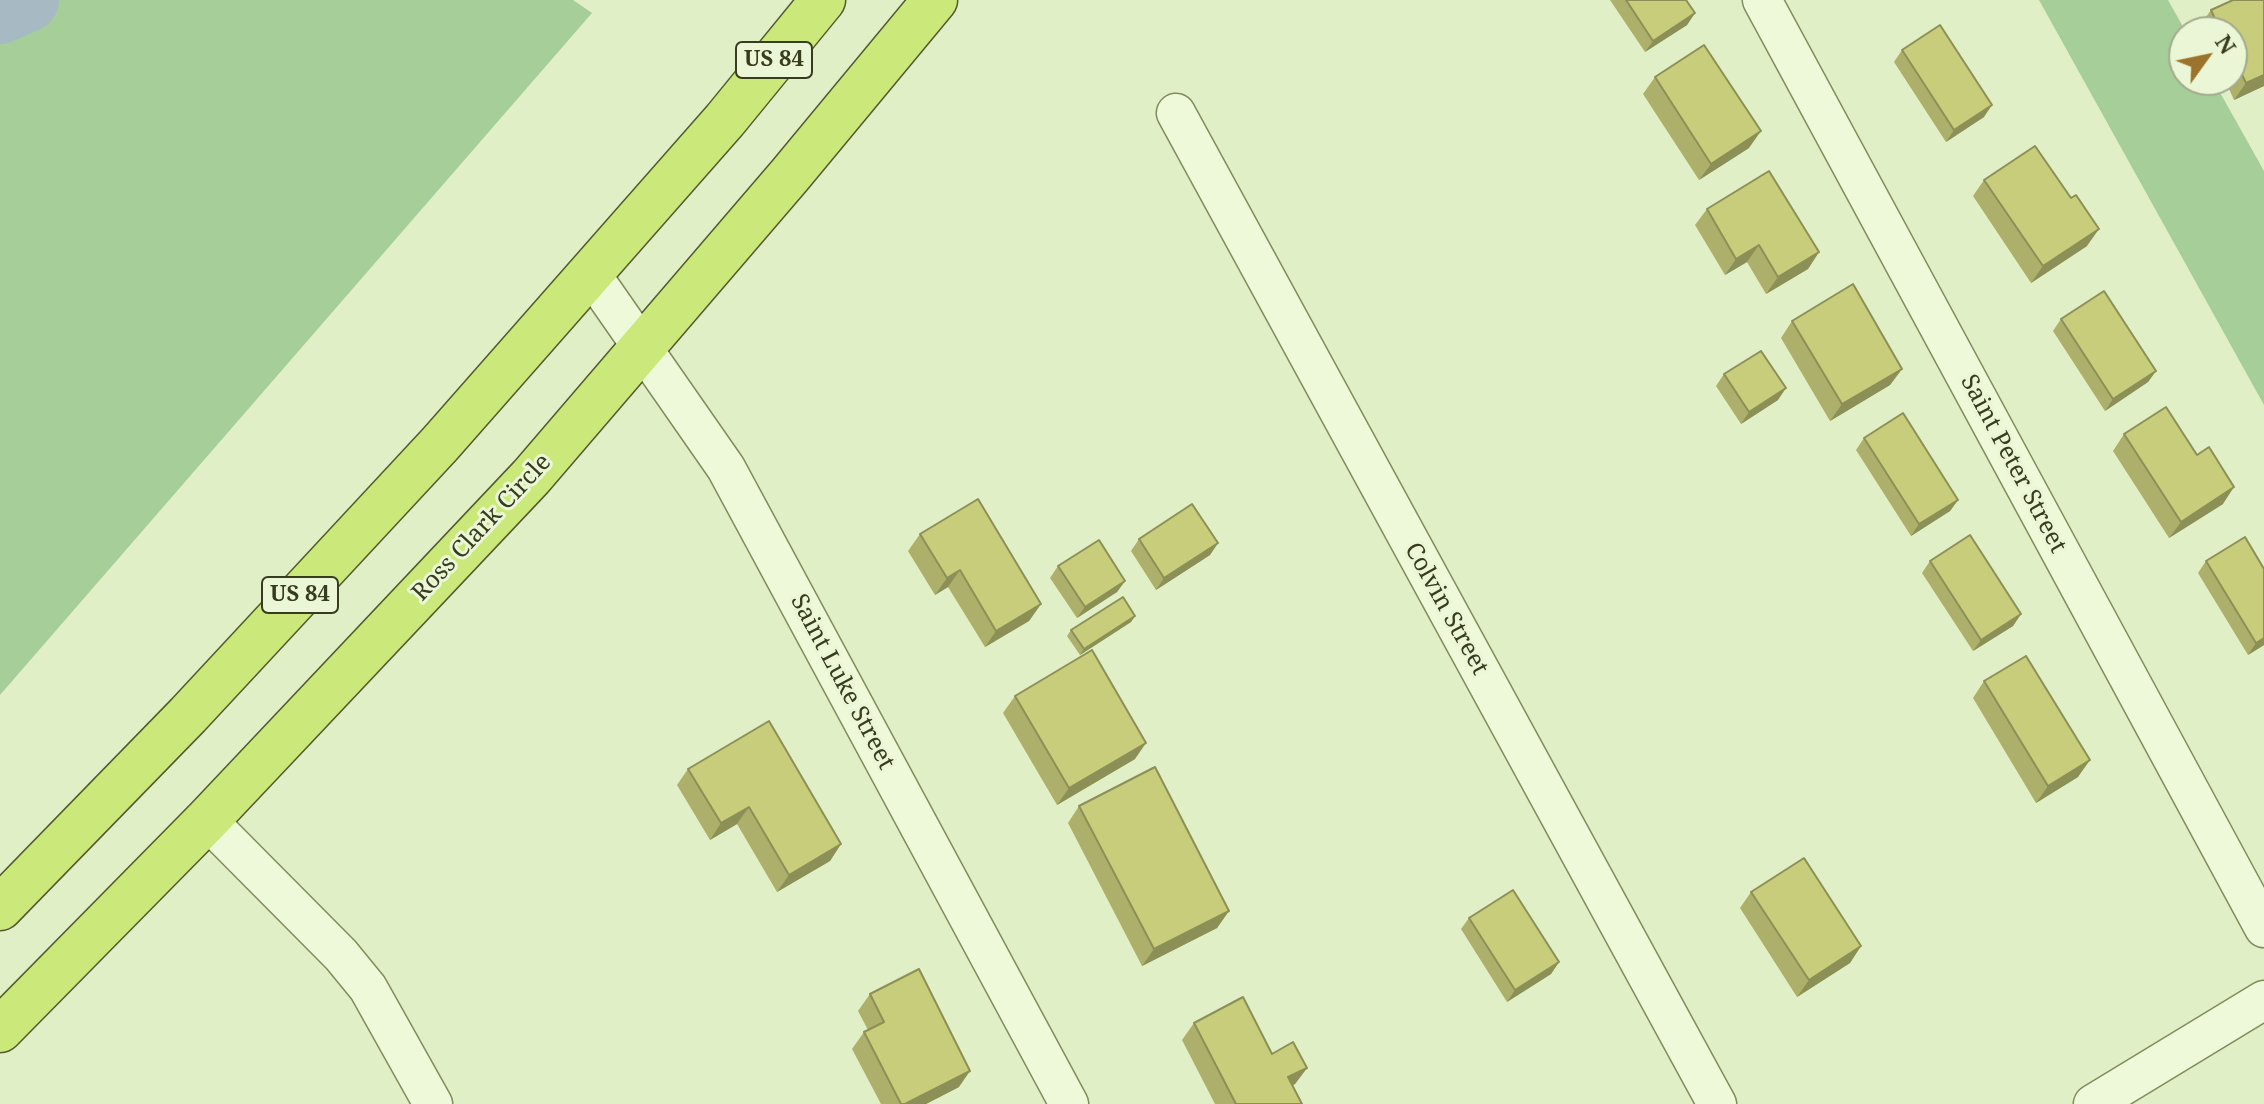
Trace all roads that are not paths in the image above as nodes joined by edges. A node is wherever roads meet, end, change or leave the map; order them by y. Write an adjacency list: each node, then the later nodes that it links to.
1 (823, 0): 5 (highway, US 84)
2 (935, 0): 6 (highway, Ross Clark Circle)
3 (1762, 0): 9 (street, Saint Peter Street)
4 (1176, 113): 14 (street, Colvin Street)
5 (591, 274): 6 (street, Saint Luke Street); 8 (highway, US 84)
6 (643, 348): 7 (highway, Ross Clark Circle); 13 (street, Saint Luke Street)
7 (207, 820): 11 (highway, Ross Clark Circle); 12 (street)
8 (0, 908)
9 (2264, 928)
10 (2264, 1000): 15 (street)
11 (0, 1030)
12 (433, 1104)
13 (1069, 1104)
14 (1717, 1104)
15 (2093, 1104)

